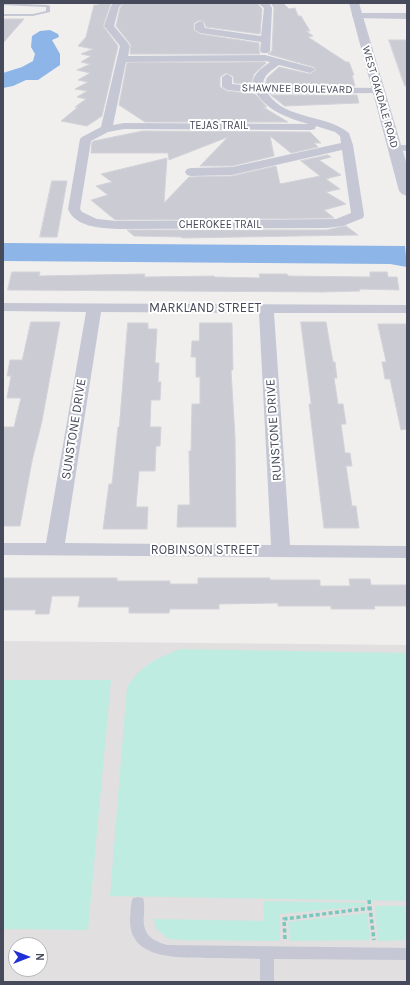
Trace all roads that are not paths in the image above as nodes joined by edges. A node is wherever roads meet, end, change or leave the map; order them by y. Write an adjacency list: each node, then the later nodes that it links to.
1 (262, 3): 9 (street)
2 (354, 3): 6 (street, WEST OAKDALE ROAD)
3 (3, 4): 5 (lane)
4 (117, 7): 11 (street)
5 (3, 15)
6 (357, 16): 7 (street); 16 (street, WEST OAKDALE ROAD)
7 (407, 16)
8 (200, 24): 9 (street)
9 (266, 40): 10 (street)
10 (264, 58): 11 (street); 12 (street)
11 (122, 59): 18 (street)
12 (277, 60): 13 (street); 15 (street)
13 (310, 70)
14 (227, 77): 15 (street, SHAWNEE BOULEVARD)
15 (259, 87): 16 (street, SHAWNEE BOULEVARD); 17 (street)
16 (377, 87): 20 (street, WEST OAKDALE ROAD)
17 (332, 127): 18 (street, TEJAS TRAIL); 19 (street)
18 (106, 129): 23 (street, TEJAS TRAIL)
19 (347, 145): 21 (street); 23 (street, CHEROKEE TRAIL)
20 (401, 148): 22 (street, WEST OAKDALE ROAD)
21 (191, 172)
22 (407, 191)
23 (81, 217)
24 (3, 307): 25 (street, MARKLAND STREET)
25 (94, 308): 26 (street, MARKLAND STREET); 29 (street, SUNSTONE DRIVE)
26 (266, 308): 27 (street, MARKLAND STREET); 30 (street, RUNSTONE DRIVE)
27 (407, 309)
28 (3, 549): 29 (street, ROBINSON STREET)
29 (55, 549): 30 (street, ROBINSON STREET)
30 (281, 551): 31 (street, ROBINSON STREET)
31 (407, 552)
32 (138, 902): 33 (lane)
33 (267, 952): 34 (lane); 35 (lane)
34 (407, 954)
35 (268, 982)

